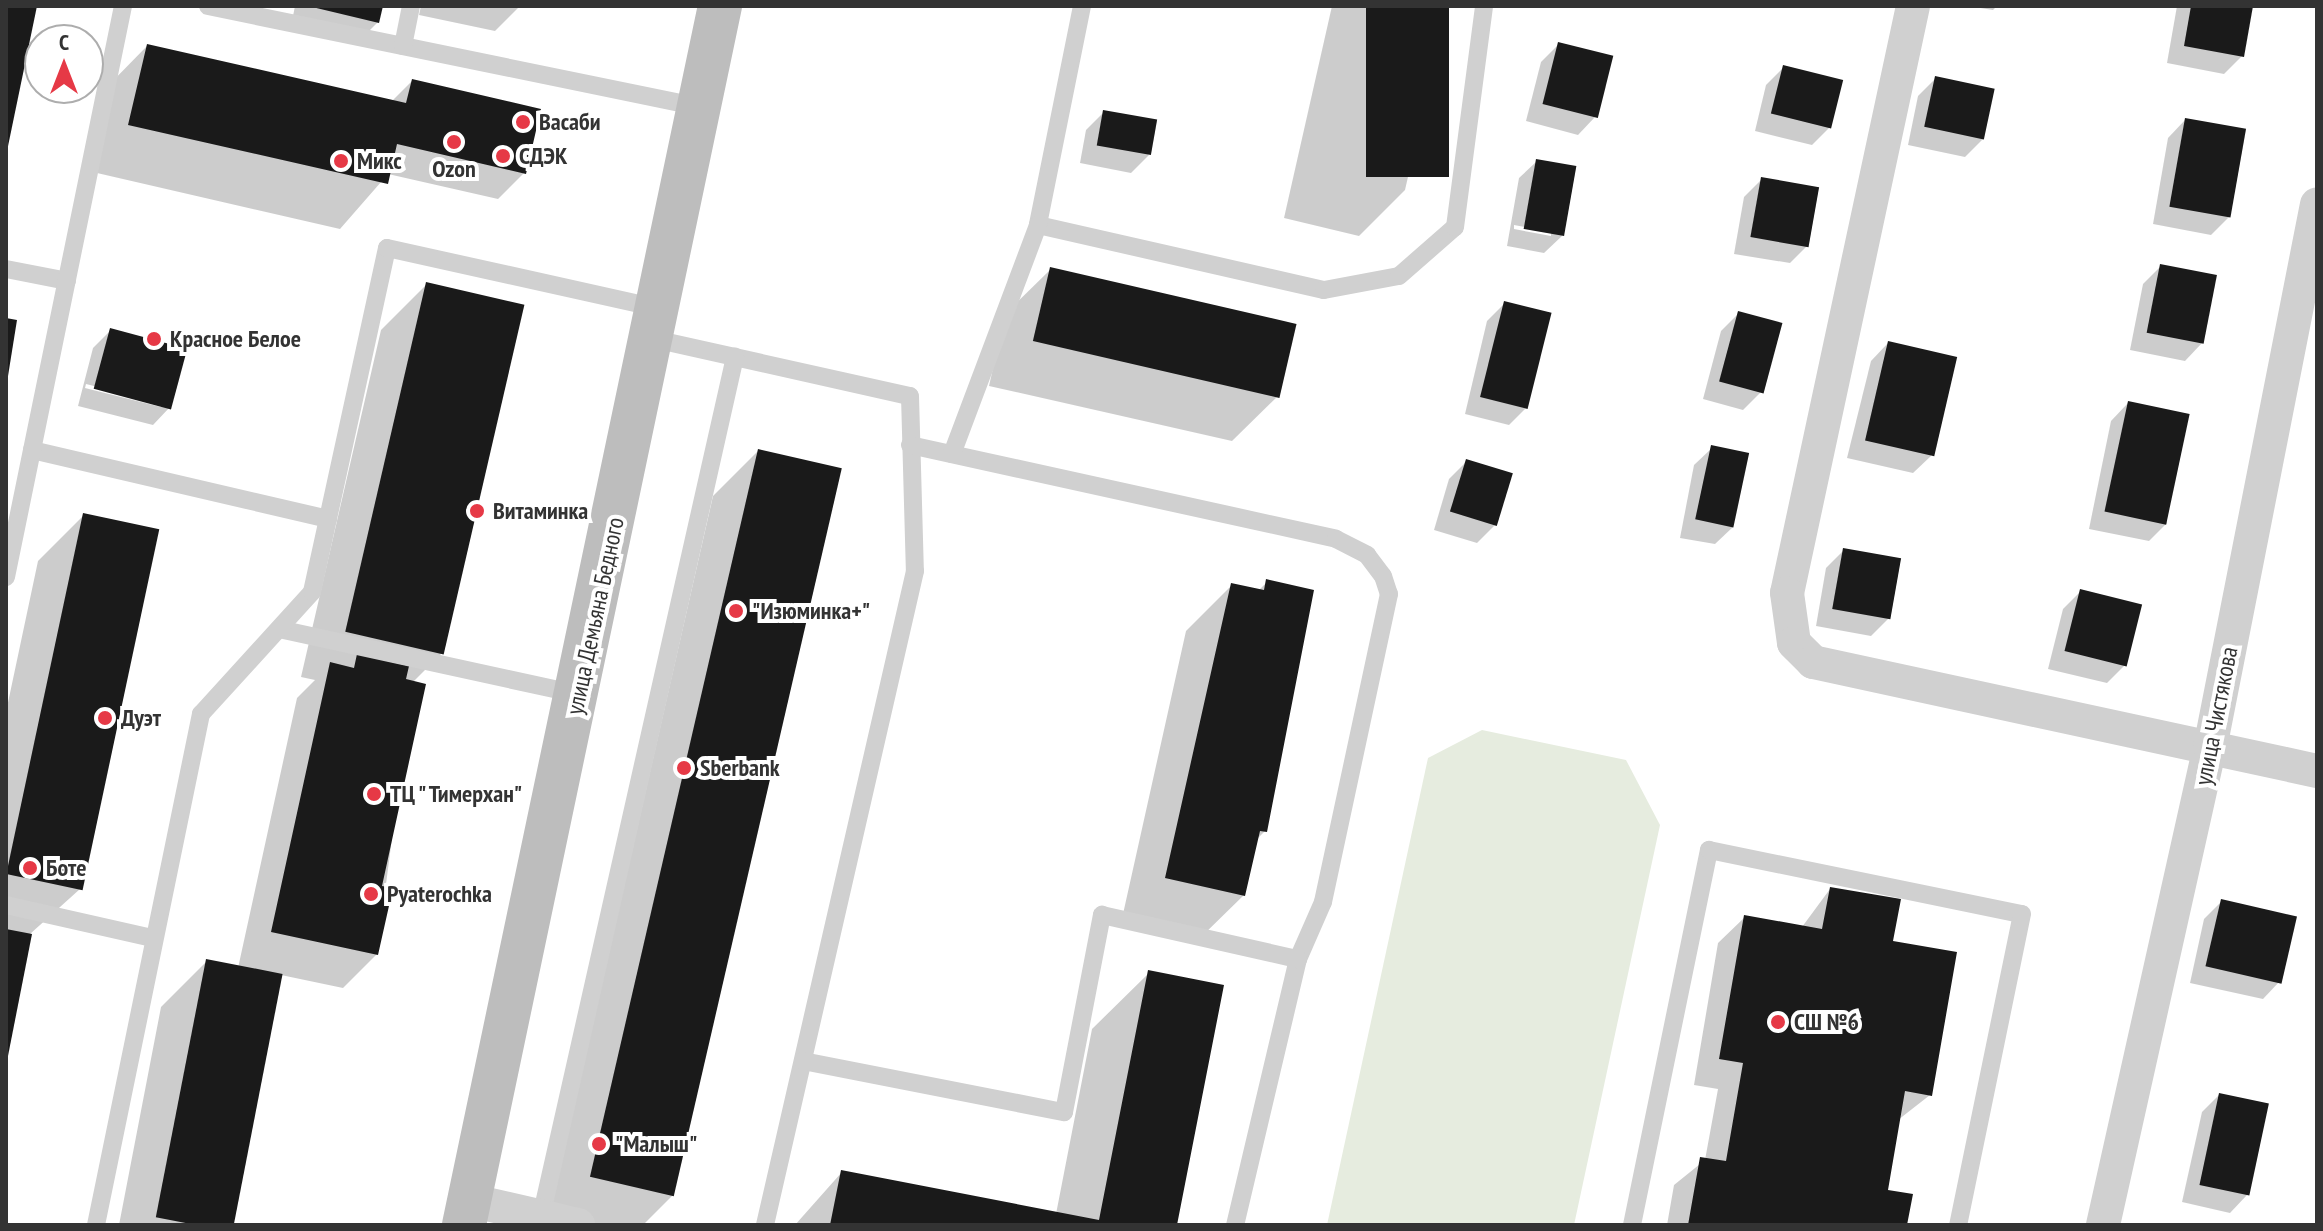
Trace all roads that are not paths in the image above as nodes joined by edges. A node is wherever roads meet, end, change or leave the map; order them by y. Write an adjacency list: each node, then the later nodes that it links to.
1 (123, 6): 14 (lane)
2 (208, 6): 8 (lane)
3 (411, 6): 8 (lane)
4 (720, 6): 9 (street, улица Демьяна Бедного)
5 (1082, 6): 11 (lane)
6 (1484, 6): 11 (lane)
7 (1913, 6): 24 (street)
8 (403, 46): 9 (lane)
9 (697, 106): 15 (street, улица Демьяна Бедного)
10 (2317, 204): 13 (street, улица Чистякова)
11 (1038, 225): 19 (lane)
12 (6, 269): 14 (lane)
13 (2309, 276): 24 (street, улица Чистякова)
14 (67, 281): 18 (lane)
15 (657, 324): 16 (lane); 20 (lane); 23 (street, улица Демьяна Бедного)
16 (735, 357): 17 (lane); 31 (lane)
17 (910, 445): 19 (lane); 29 (lane)
18 (32, 450): 20 (lane); 21 (lane)
19 (952, 454): 28 (lane)
20 (328, 519): 22 (lane)
21 (6, 577)
22 (279, 629): 23 (lane); 27 (lane)
23 (578, 695): 30 (street, улица Демьяна Бедного)
24 (2210, 748): 25 (street); 38 (street, улица Чистякова)
25 (2317, 771)
26 (6, 905): 27 (lane)
27 (153, 938): 32 (lane)
28 (1298, 959): 29 (lane); 35 (lane)
29 (803, 1061): 34 (lane)
30 (466, 1213): 31 (street)
31 (541, 1217): 33 (street)
32 (96, 1225)
33 (578, 1225)
34 (765, 1225)
35 (1235, 1225)
36 (1632, 1225): 37 (lane)
37 (1958, 1225)
38 (2103, 1225)

